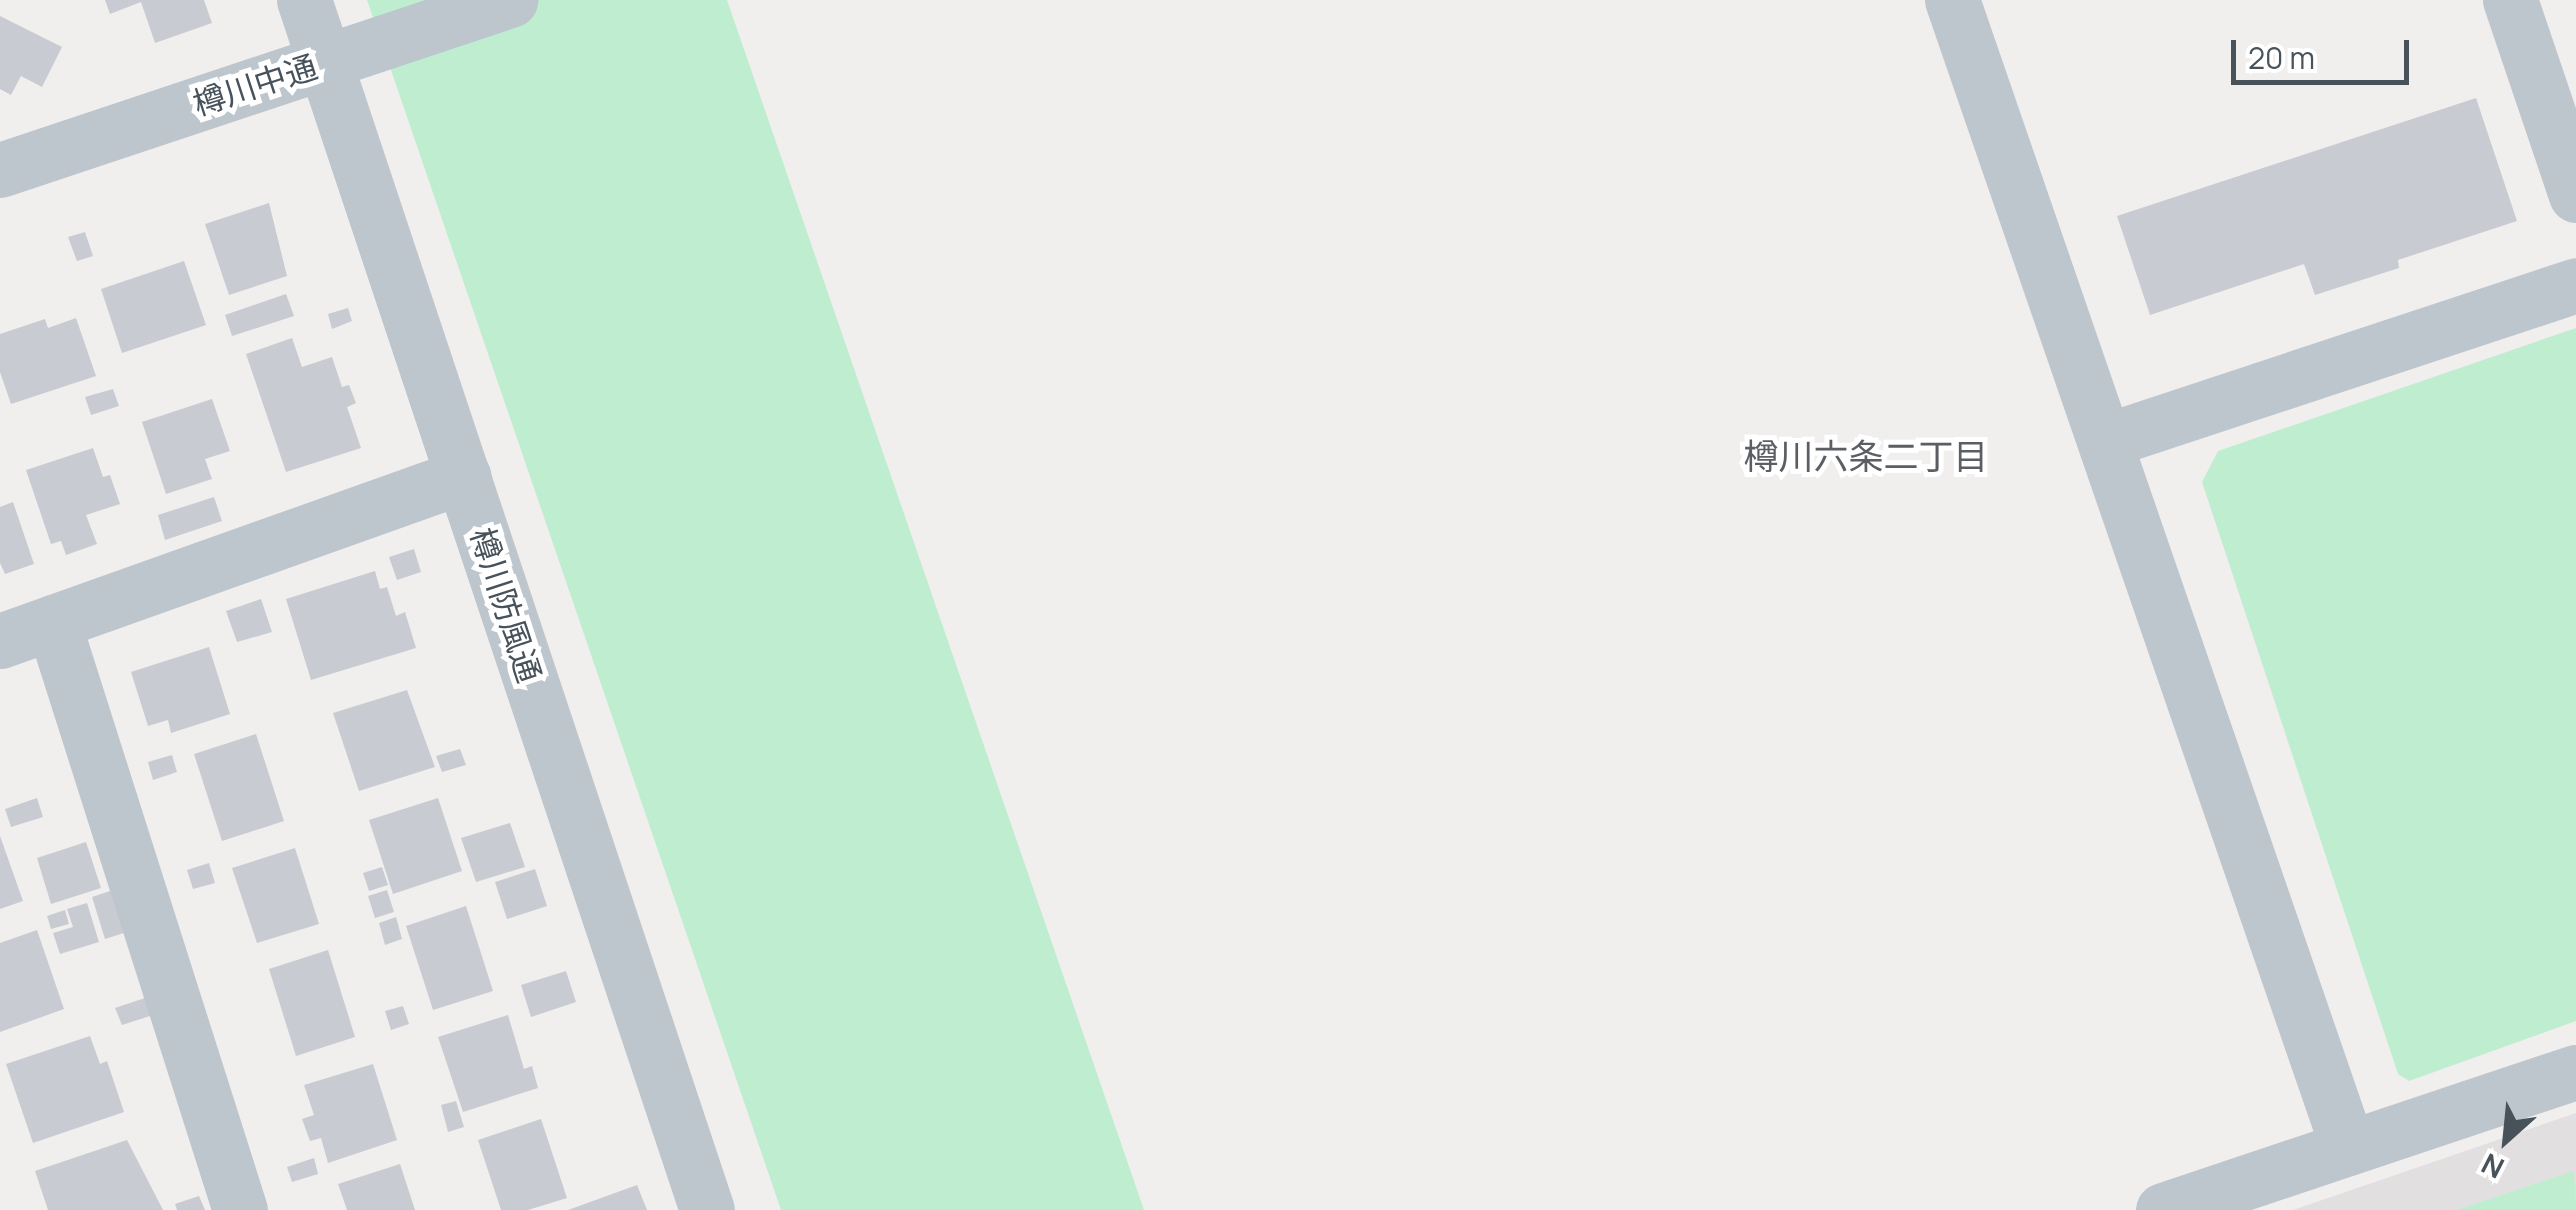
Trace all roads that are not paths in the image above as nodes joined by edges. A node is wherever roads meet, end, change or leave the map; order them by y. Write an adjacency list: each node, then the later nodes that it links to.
1 (304, 0): 5 (street, 樽川防風通)
2 (510, 0): 5 (street, 樽川中通)
3 (1952, 0): 9 (street)
4 (2510, 0): 7 (street)
5 (325, 62): 6 (street, 樽川中通); 10 (street, 樽川防風通)
6 (0, 170)
7 (2576, 194)
8 (2576, 285): 9 (street)
9 (2104, 441): 14 (street)
10 (463, 476): 11 (street); 16 (street, 樽川防風通)
11 (53, 622): 12 (street); 15 (street)
12 (0, 641)
13 (2576, 1072): 14 (street)
14 (2348, 1148): 17 (street)
15 (240, 1210)
16 (707, 1210)
17 (2162, 1210)

